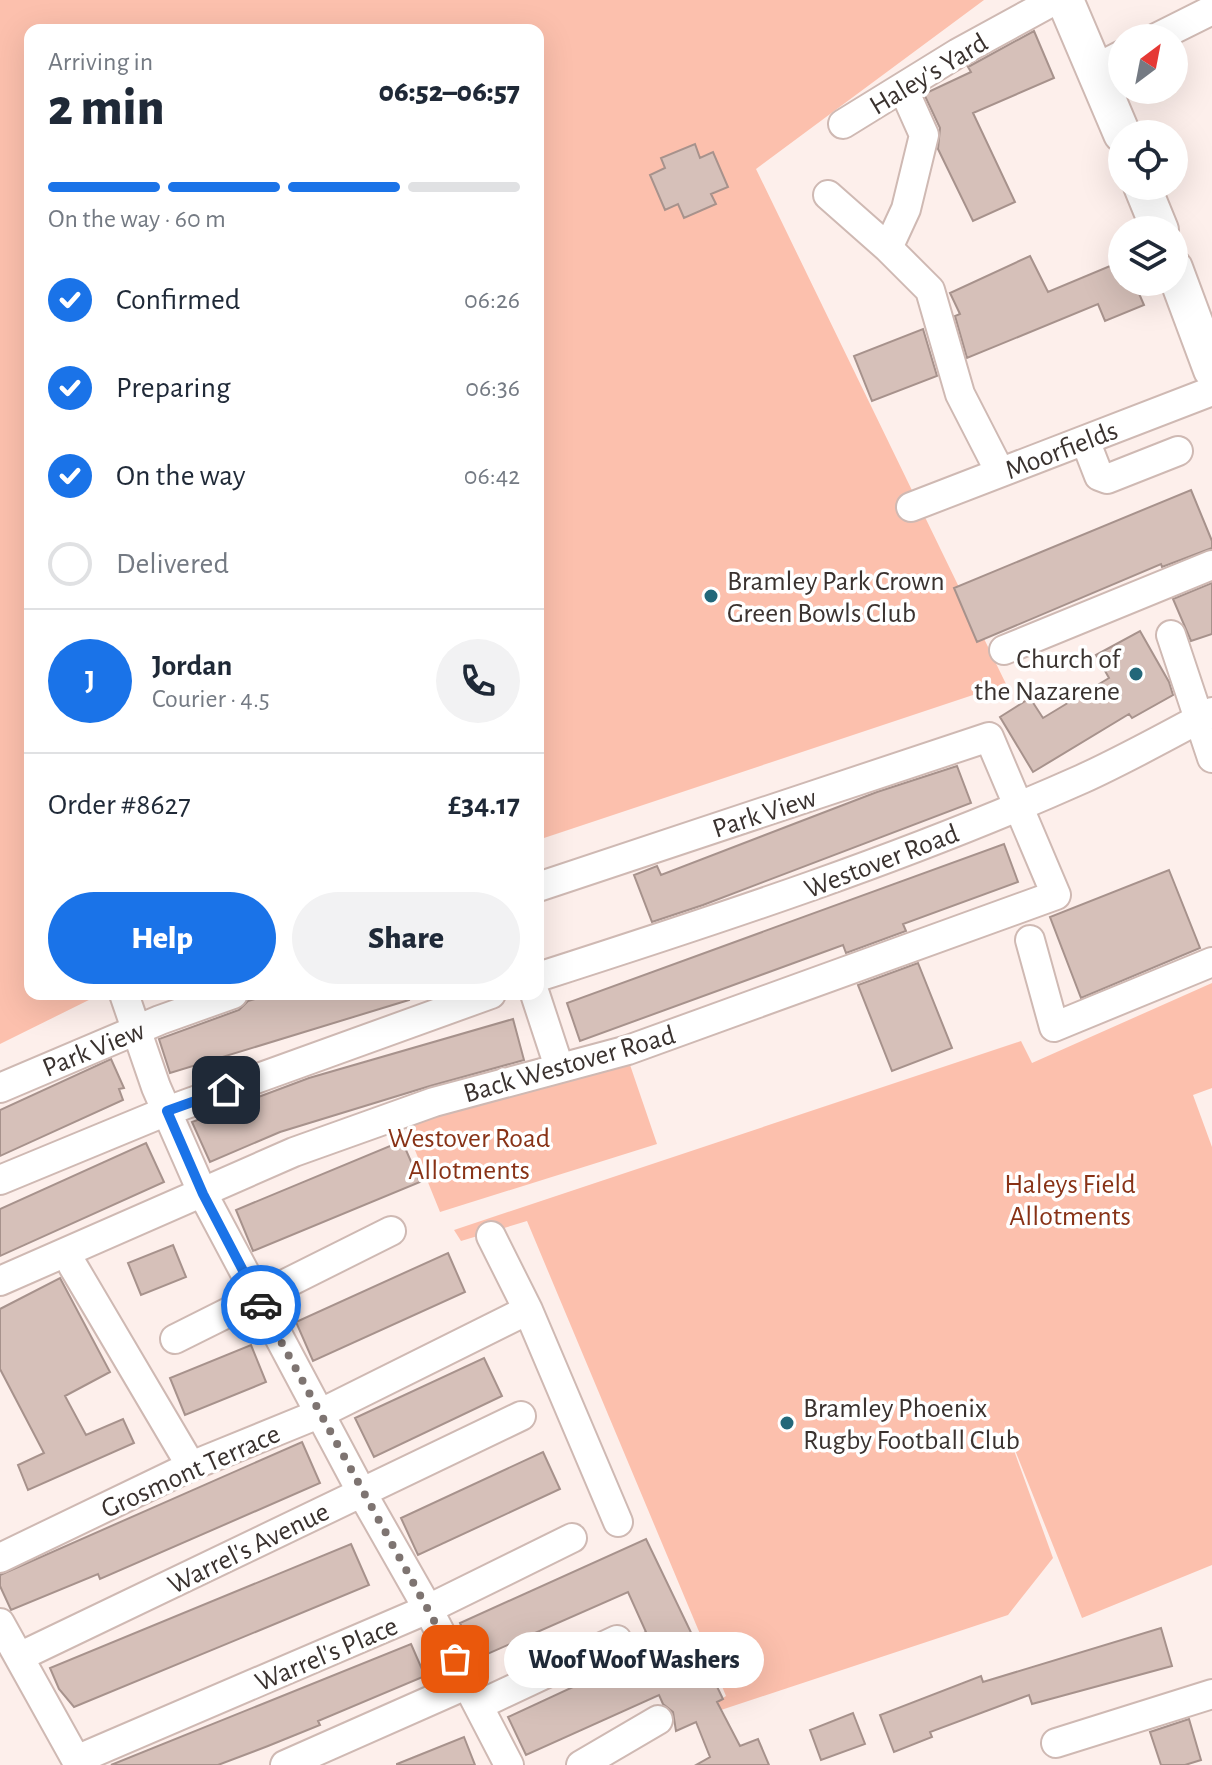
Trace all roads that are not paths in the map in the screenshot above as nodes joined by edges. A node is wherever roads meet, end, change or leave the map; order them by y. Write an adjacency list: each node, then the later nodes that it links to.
1 (1055, 0): 6 (street, Haley's Yard)
2 (1065, 0): 5 (main road)
3 (1212, 10): 4 (street)
4 (1184, 24)
5 (1108, 63)
6 (903, 88): 7 (street, Haley's Yard); 9 (street)
7 (843, 124)
8 (828, 195): 9 (street)
9 (888, 248): 15 (street)
10 (1185, 296): 11 (main road)
11 (1212, 369)
12 (1212, 391): 13 (street, Moorfields)
13 (1085, 440): 14 (street); 15 (street, Moorfields)
14 (1178, 451)
15 (1000, 472): 16 (street, Moorfields)
16 (911, 507)
17 (1212, 565): 19 (street)
18 (1171, 635): 20 (street)
19 (1004, 650)
20 (1205, 716): 21 (street); 22 (street, Westover Road)
21 (1212, 758)
22 (1019, 807): 23 (street, Park View); 26 (street, Westover Road); 32 (street, Back Westover Road)
23 (544, 885)
24 (1030, 940): 25 (street)
25 (1212, 962)
26 (544, 975)
27 (126, 1000): 31 (street)
28 (217, 1000): 31 (street, Park View)
29 (474, 1000): 34 (street)
30 (537, 1000): 32 (street)
31 (137, 1030): 33 (street, Park View); 34 (street)
32 (559, 1067): 36 (street, Back Westover Road)
33 (0, 1088)
34 (167, 1111): 35 (street); 36 (street)
35 (0, 1180)
36 (203, 1194): 40 (street, Back Westover Road); 41 (street)
37 (391, 1231): 41 (street)
38 (491, 1236): 42 (street)
39 (73, 1266): 46 (street)
40 (0, 1281)
41 (257, 1297): 43 (street); 44 (street)
42 (518, 1314): 44 (street, Grosmont Terrace); 48 (street)
43 (175, 1339)
44 (321, 1413): 46 (street, Grosmont Terrace); 47 (street)
45 (521, 1416): 47 (street, Warrel's Avenue)
46 (191, 1466): 50 (street, Grosmont Terrace)
47 (362, 1493): 51 (street); 54 (street, Warrel's Avenue)
48 (618, 1522)
49 (572, 1538): 51 (street, Warrel's Place)
50 (0, 1558)
51 (428, 1609): 56 (street); 59 (street, Warrel's Place)
52 (0, 1623): 54 (street)
53 (617, 1640): 56 (street)
54 (19, 1657): 59 (street)
55 (1212, 1694): 58 (street)
56 (473, 1695): 60 (street); 61 (street)
57 (658, 1720): 62 (street)
58 (1056, 1743)
59 (78, 1762)
60 (285, 1765)
61 (509, 1765)
62 (581, 1765)

